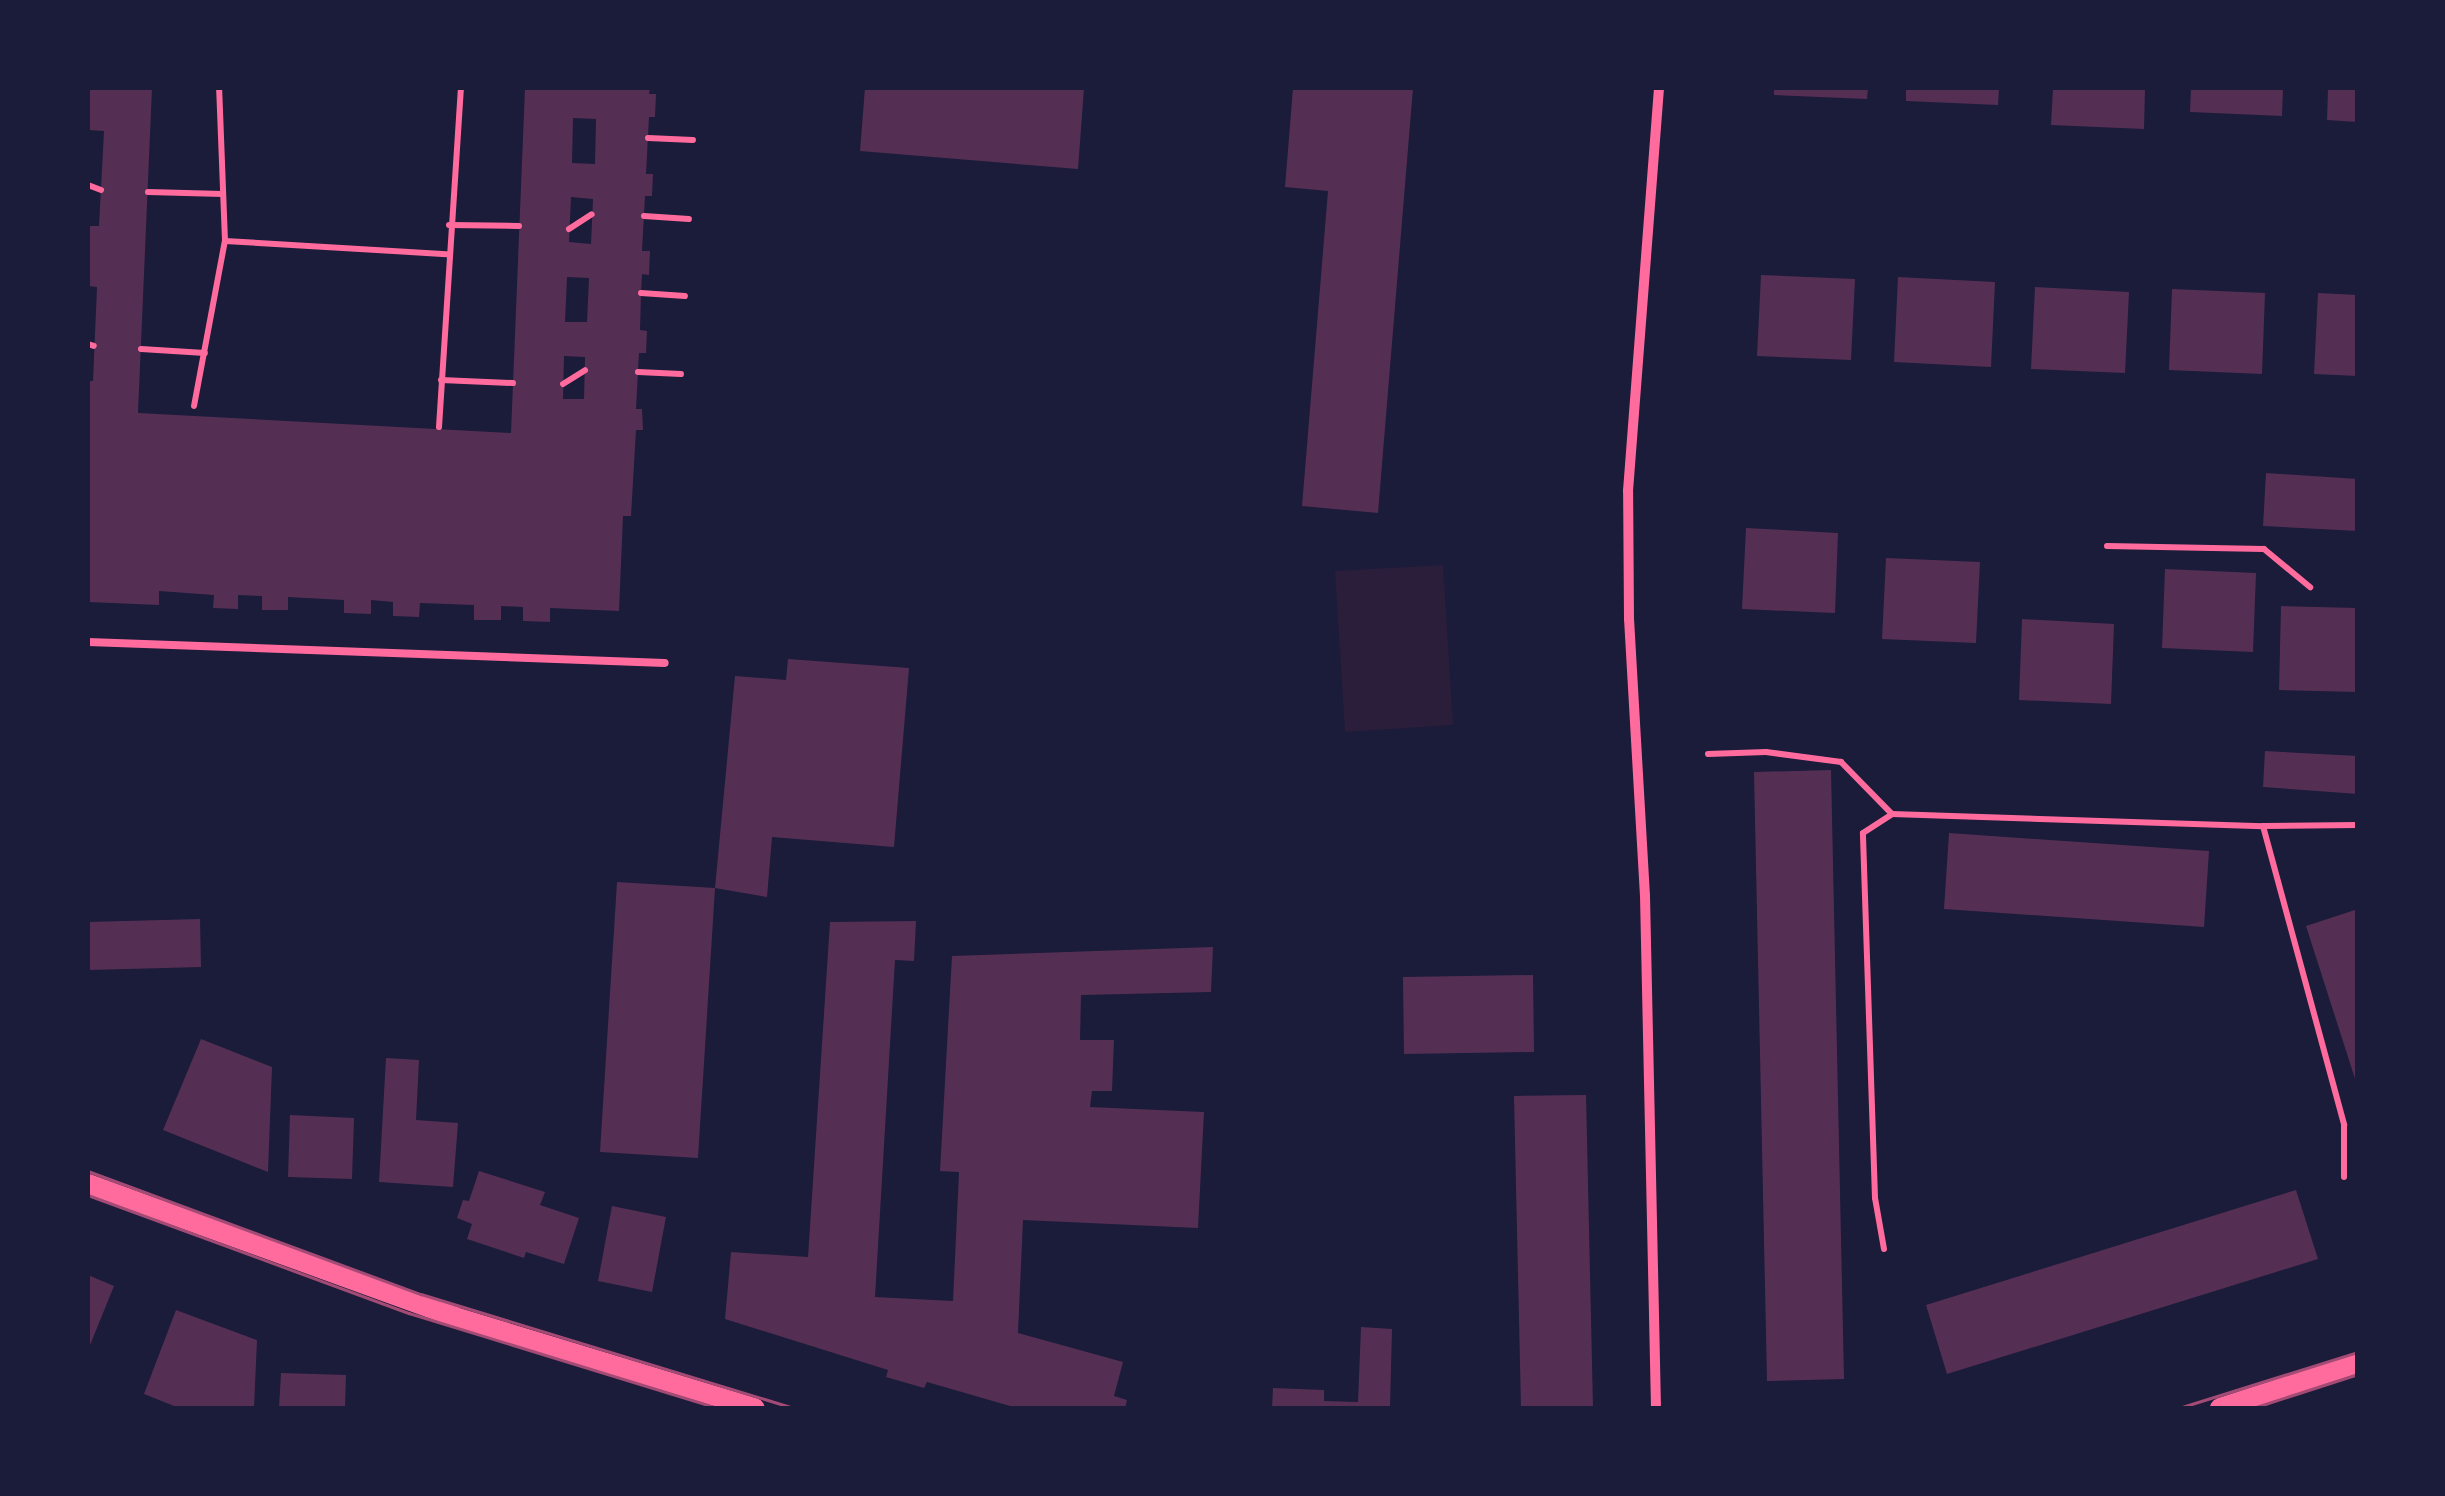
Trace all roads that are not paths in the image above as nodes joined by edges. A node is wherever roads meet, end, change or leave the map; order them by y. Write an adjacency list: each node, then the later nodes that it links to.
1 (1659, 88): 7 (street)
2 (88, 642): 3 (lane)
3 (665, 663)
4 (88, 1184): 6 (main road)
5 (2358, 1363): 8 (main road)
6 (754, 1408)
7 (1656, 1408)
8 (2220, 1408)

